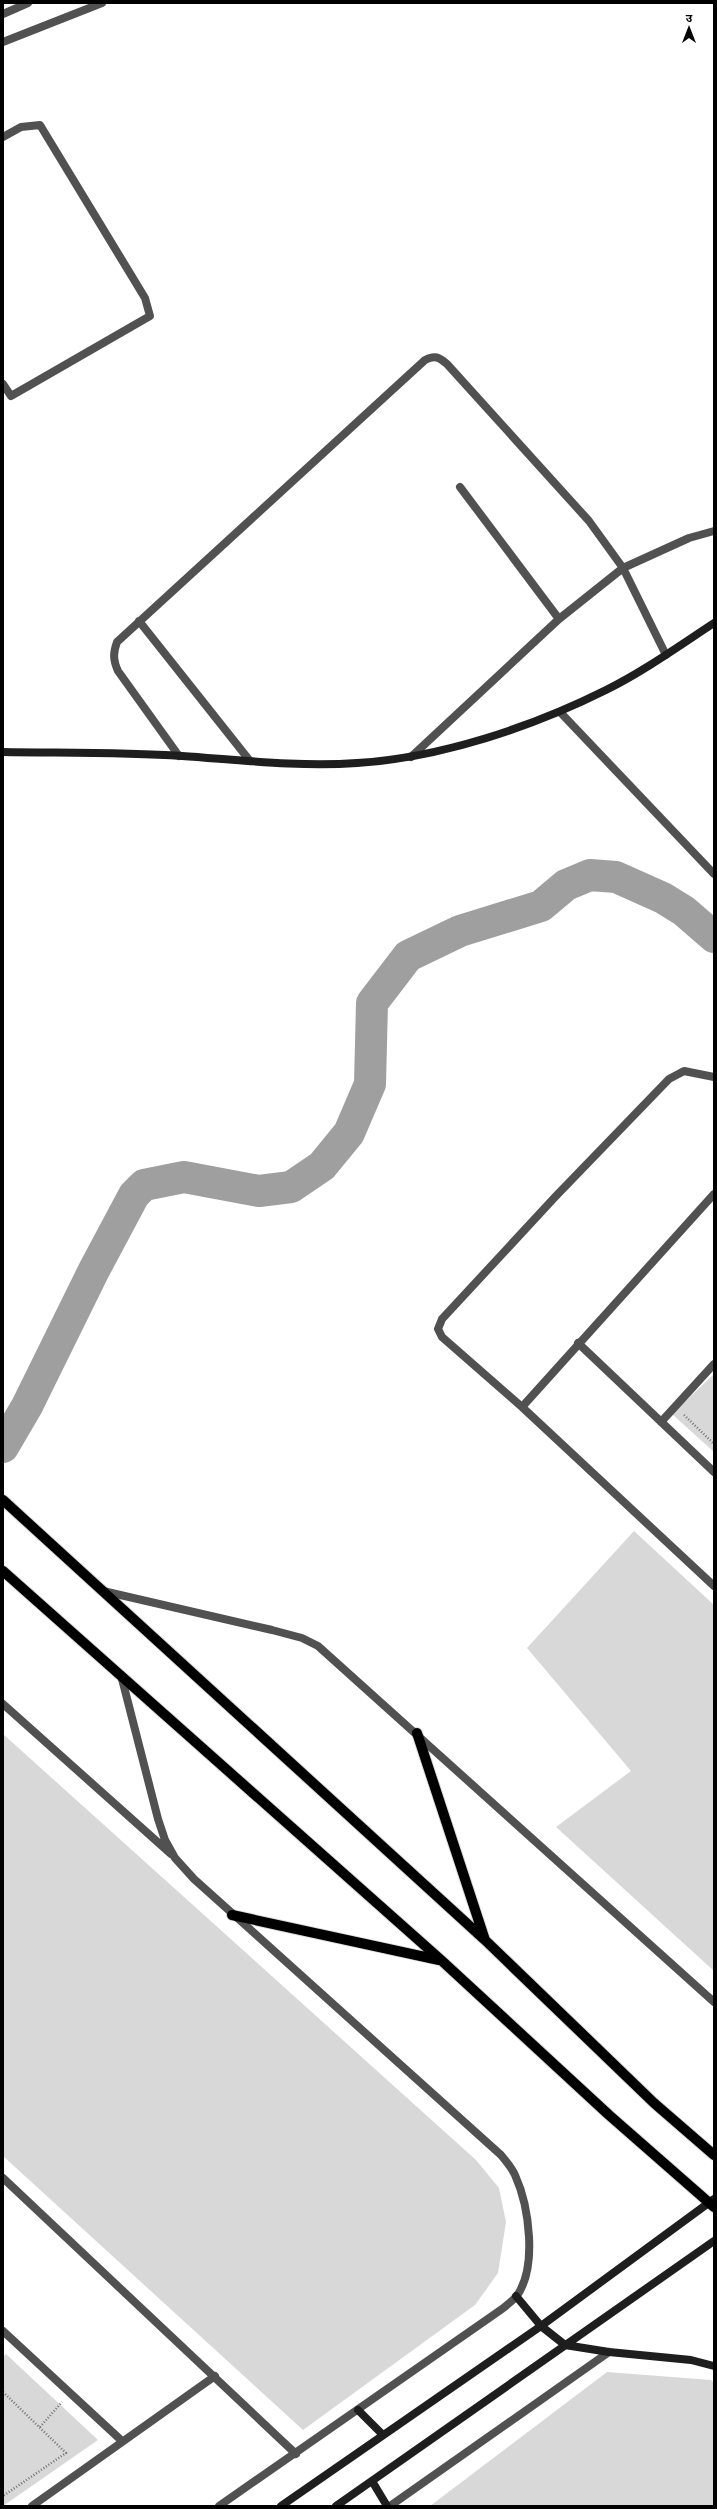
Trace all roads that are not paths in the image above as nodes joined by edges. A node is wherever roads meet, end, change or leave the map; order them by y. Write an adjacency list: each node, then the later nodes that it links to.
1 (28, 3): 3 (street)
2 (102, 3): 4 (street)
3 (3, 14)
4 (3, 42)
5 (3, 137): 6 (street)
6 (3, 384)
7 (460, 487): 10 (street)
8 (714, 531): 9 (street)
9 (623, 568): 10 (street); 11 (street); 13 (street)
10 (559, 619): 17 (street)
11 (140, 621): 16 (street); 18 (street)
12 (714, 622): 13 (street)
13 (666, 655): 14 (street)
14 (560, 712): 17 (street); 19 (street)
15 (3, 752): 16 (street)
16 (179, 756): 18 (street)
17 (411, 757): 18 (street)
18 (250, 761)
19 (714, 874)
20 (714, 1077): 24 (street)
21 (714, 1194): 22 (street)
22 (578, 1343): 24 (street); 25 (street)
23 (714, 1364): 25 (street)
24 (522, 1407): 29 (street)
25 (661, 1422): 26 (street)
26 (714, 1472)
27 (3, 1500): 30 (main road)
28 (3, 1571): 31 (main road)
29 (714, 1586)
30 (101, 1590): 33 (street); 36 (main road)
31 (121, 1674): 34 (street); 37 (main road)
32 (3, 1704): 34 (street)
33 (417, 1733): 36 (main road); 38 (street)
34 (175, 1858): 35 (street)
35 (232, 1915): 37 (main road); 43 (street)
36 (485, 1940): 39 (main road)
37 (441, 1960): 41 (main road)
38 (714, 2002)
39 (714, 2154)
40 (3, 2178): 49 (street)
41 (712, 2203): 44 (street)
42 (714, 2241): 46 (street)
43 (516, 2296): 44 (street); 50 (street)
44 (541, 2326): 46 (street); 51 (street)
45 (3, 2332): 52 (street)
46 (565, 2345): 47 (street); 54 (street)
47 (609, 2352): 48 (street); 60 (street)
48 (714, 2366)
49 (215, 2376): 52 (street); 53 (street)
50 (358, 2410): 51 (street); 53 (street)
51 (382, 2434): 57 (street)
52 (122, 2441): 55 (street)
53 (296, 2454): 56 (street)
54 (372, 2481): 58 (street); 59 (street)
55 (32, 2506)
56 (219, 2506)
57 (280, 2506)
58 (336, 2506)
59 (387, 2506)
60 (390, 2506)

